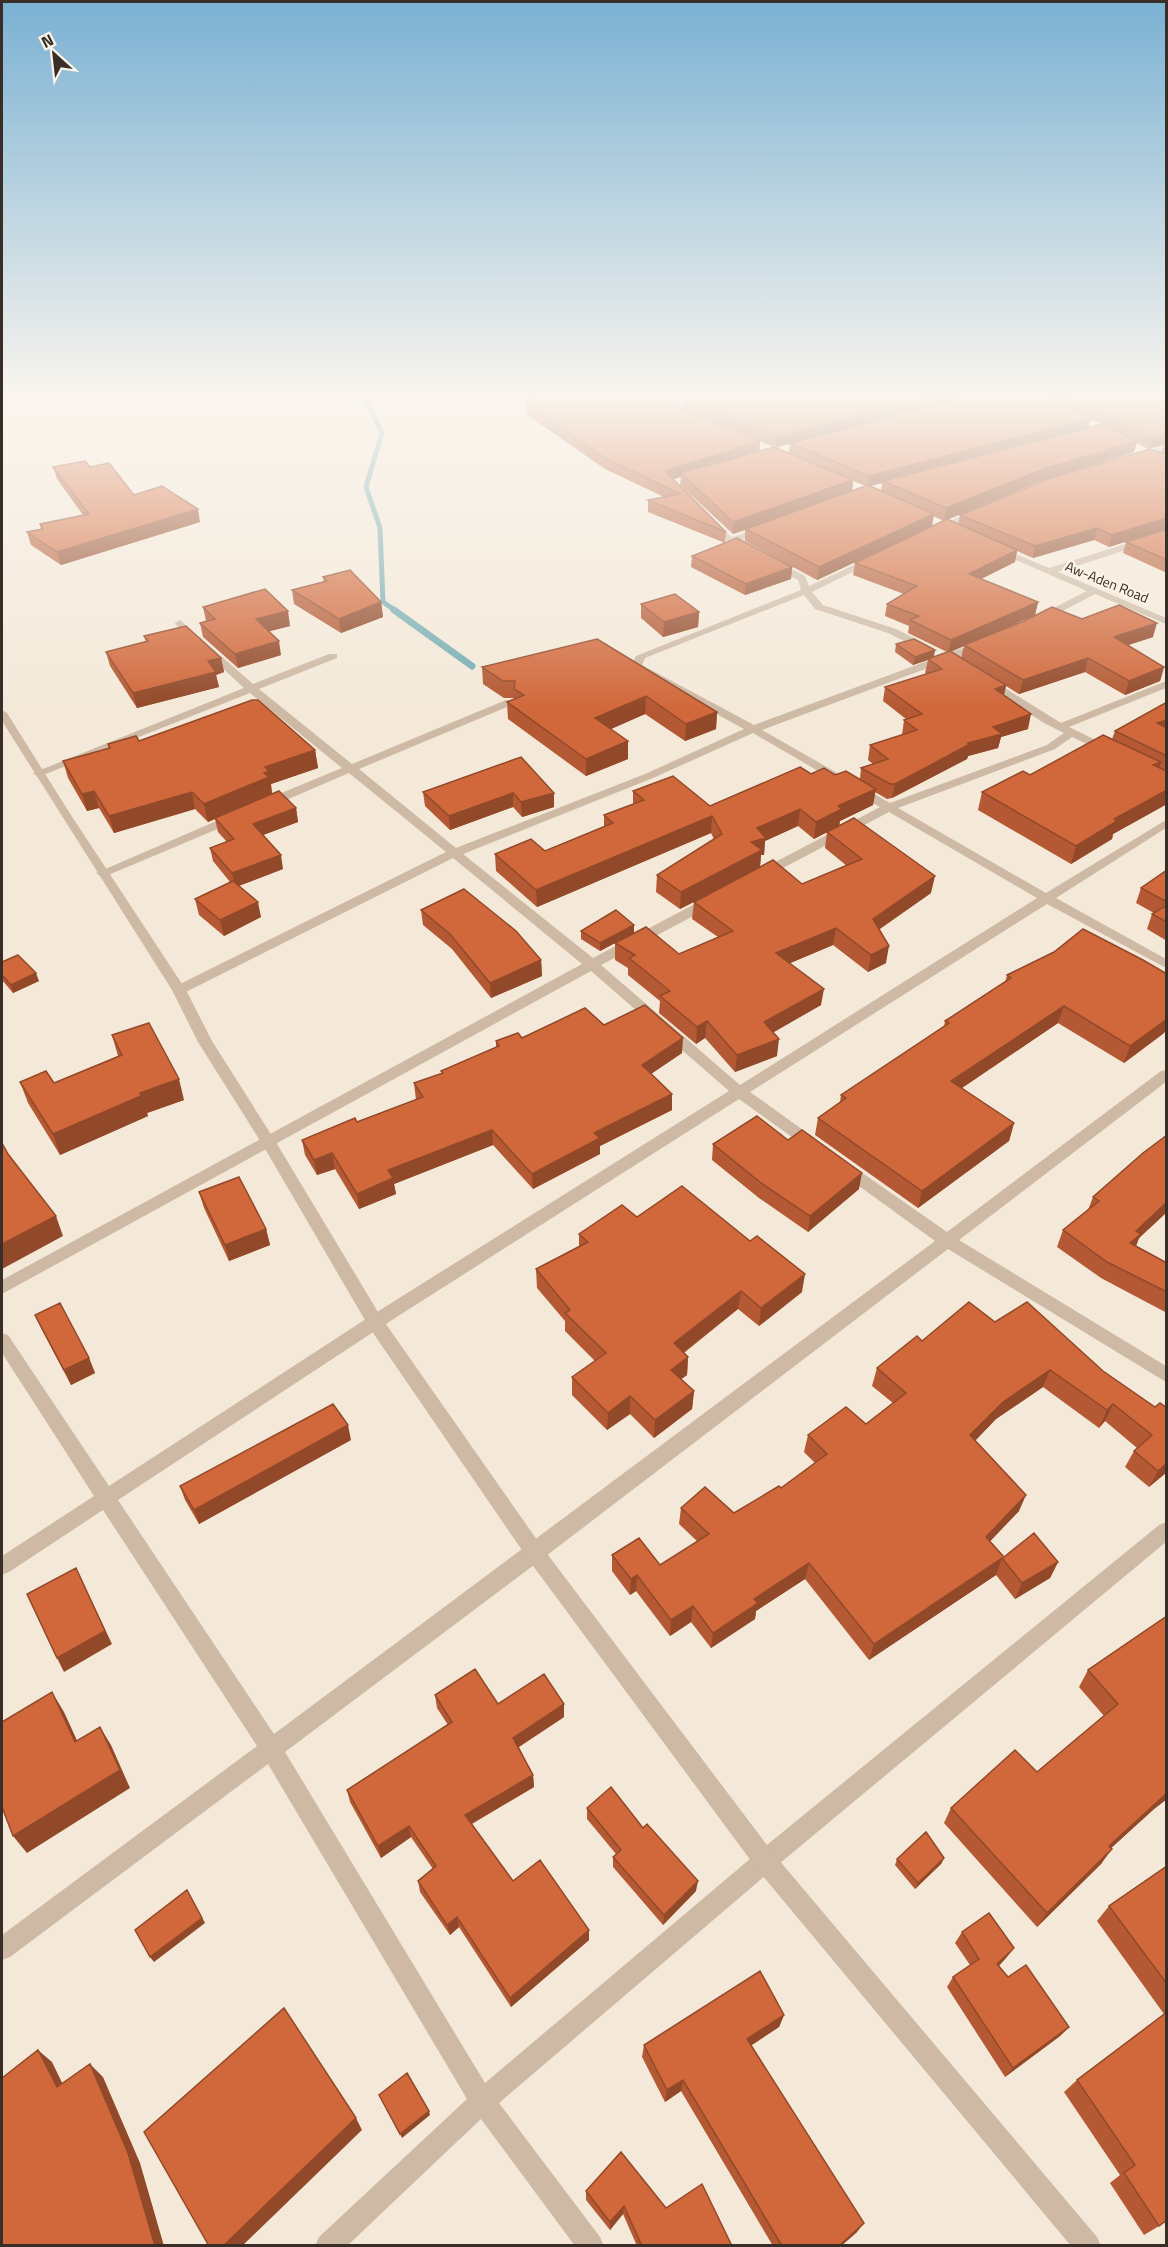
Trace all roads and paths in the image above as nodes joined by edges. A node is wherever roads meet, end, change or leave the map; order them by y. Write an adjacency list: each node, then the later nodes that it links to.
1 (984, 508): 3 (street)
2 (707, 519): 8 (street)
3 (939, 525): 5 (street); 7 (street)
4 (773, 526): 8 (street)
5 (954, 531)
6 (1167, 534): 13 (street)
7 (923, 537)
8 (731, 541): 10 (street)
9 (985, 545): 13 (street, Aw-Aden Road)
10 (741, 547)
11 (880, 557): 14 (street)
12 (763, 558): 14 (street)
13 (1047, 572): 15 (street, Aw-Aden Road)
14 (806, 591): 21 (street); 27 (street)
15 (1094, 591): 16 (street, Aw-Aden Road); 18 (street)
16 (1167, 621)
17 (180, 623): 24 (street)
18 (1026, 626)
19 (996, 639): 21 (street)
20 (333, 656): 24 (street)
21 (952, 661): 27 (street)
22 (975, 674): 28 (street)
23 (1167, 684): 28 (street)
24 (251, 688): 30 (street); 31 (street)
25 (510, 702): 30 (street)
26 (2, 713): 31 (street)
27 (753, 729): 32 (street); 34 (street)
28 (1066, 730): 29 (street); 32 (street)
29 (1114, 753)
30 (350, 769): 34 (street); 35 (street)
31 (39, 773): 35 (street)
32 (890, 807): 36 (street); 38 (street)
33 (1167, 823): 38 (street)
34 (454, 853): 39 (street); 41 (street)
35 (102, 873): 41 (street)
36 (746, 883)
37 (725, 894): 39 (street)
38 (1046, 898): 40 (street); 43 (street)
39 (591, 964): 43 (street); 44 (street)
40 (1167, 964)
41 (179, 990): 44 (street)
42 (1167, 1075): 45 (street)
43 (738, 1091): 45 (street); 47 (street)
44 (269, 1143): 46 (street); 47 (street)
45 (947, 1241): 49 (street); 52 (street)
46 (2, 1288)
47 (375, 1322): 50 (street); 52 (street)
48 (2, 1340): 50 (street)
49 (1167, 1375)
50 (105, 1498): 53 (street); 54 (street)
51 (1167, 1531): 55 (street)
52 (534, 1553): 54 (street); 55 (street)
53 (2, 1566)
54 (272, 1750): 56 (street); 57 (street)
55 (765, 1861): 57 (street); 60 (street)
56 (2, 1949)
57 (482, 2101): 58 (street); 59 (street)
58 (328, 2246)
59 (591, 2246)
60 (1088, 2246)

